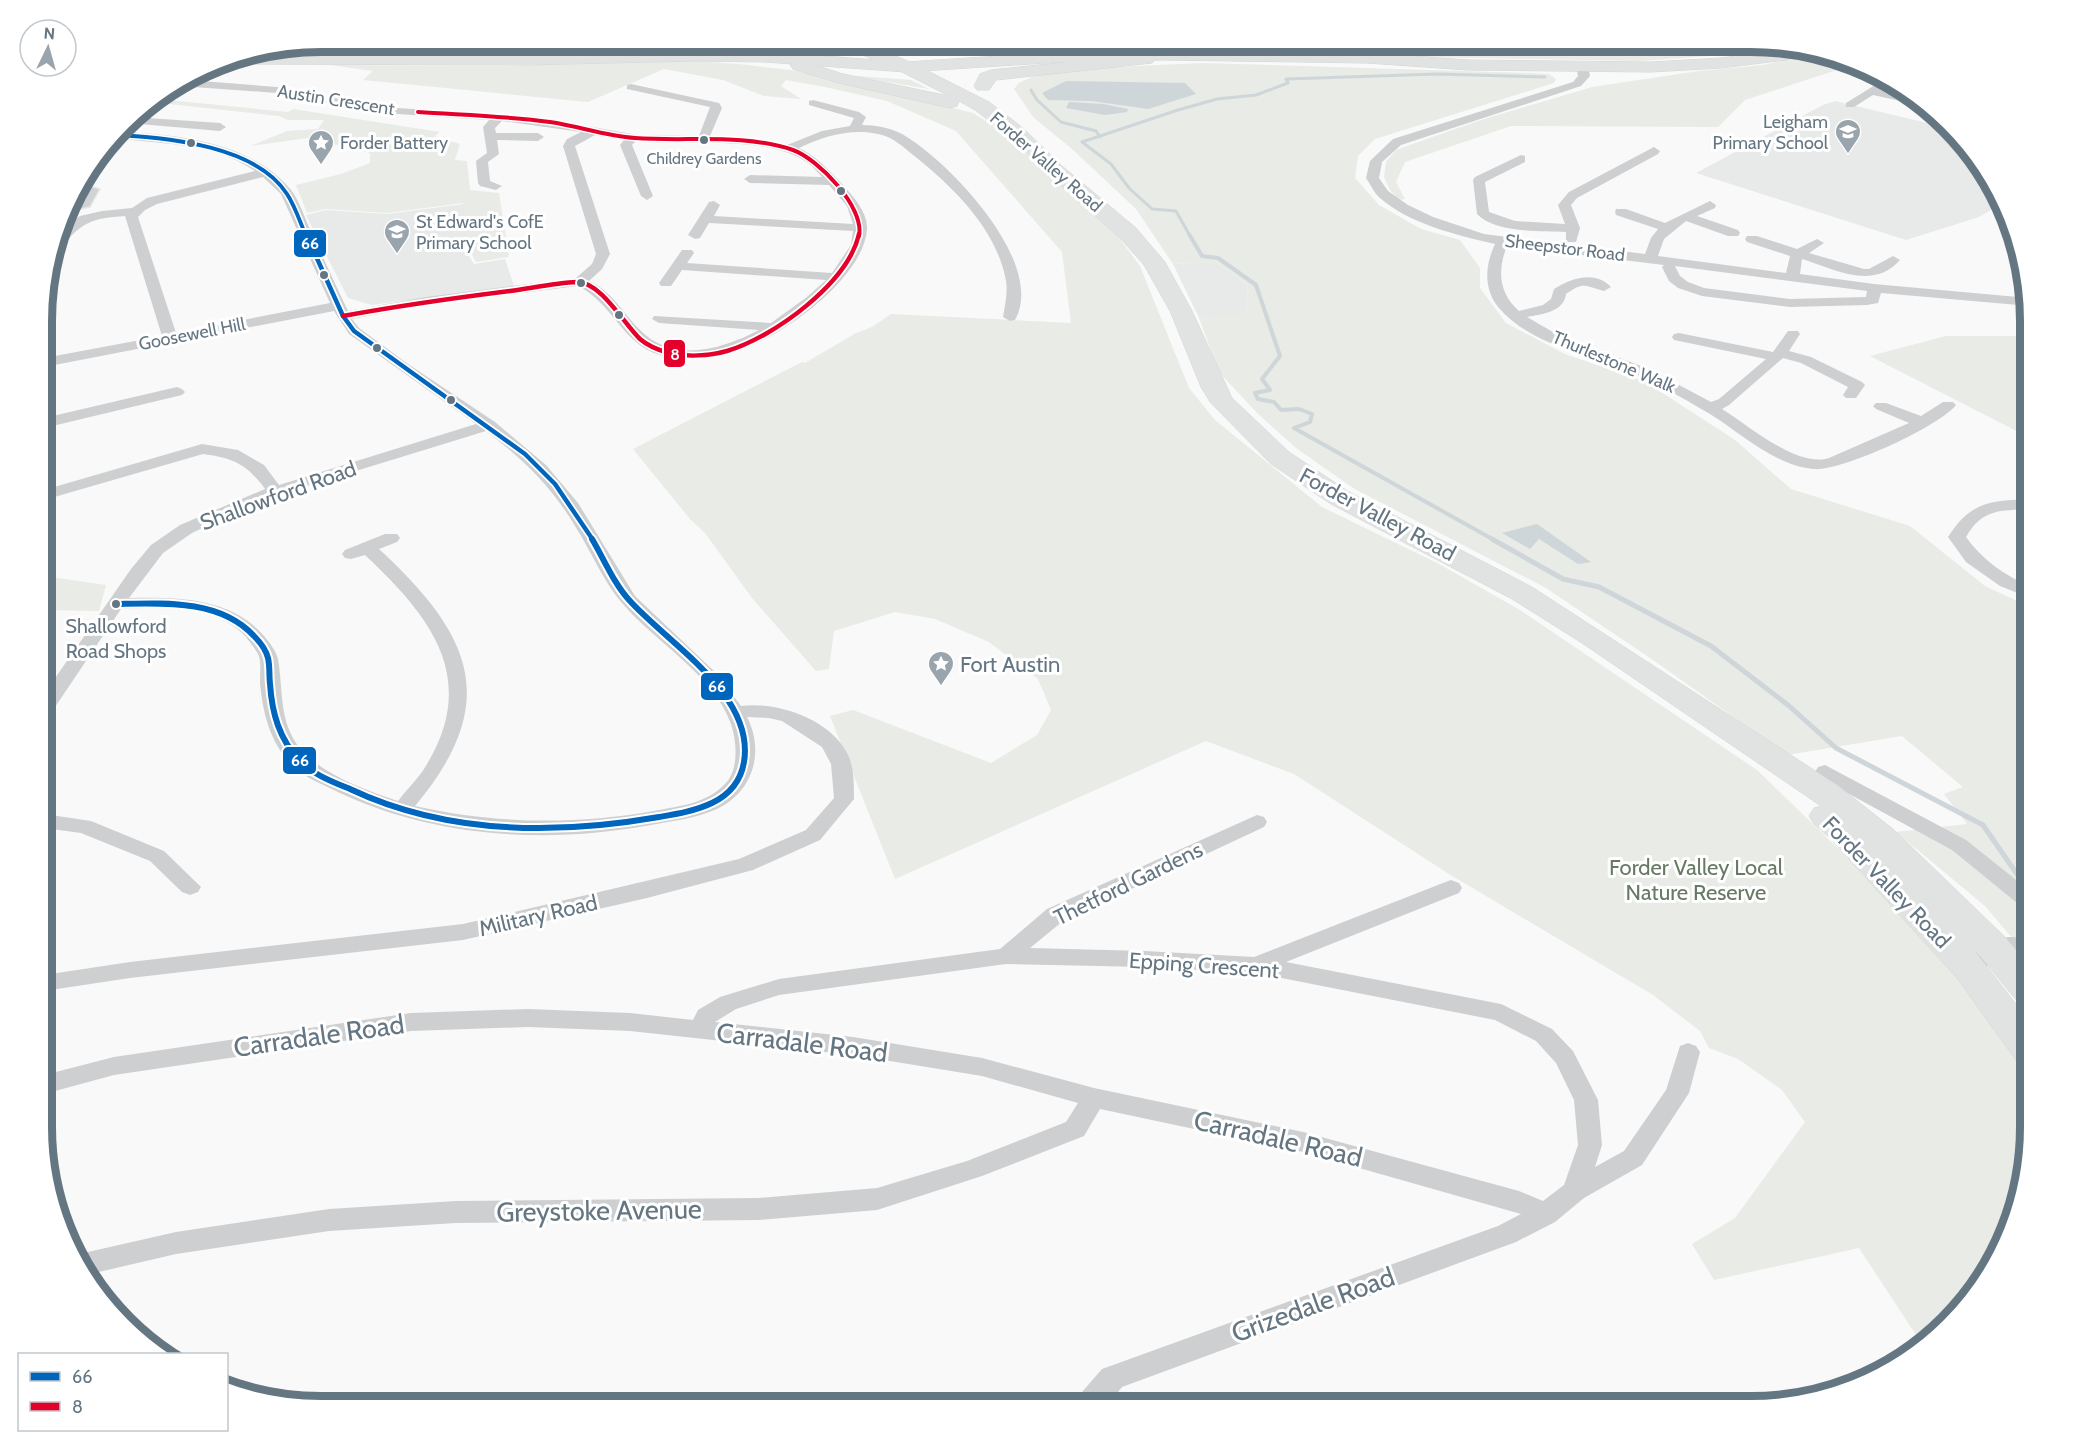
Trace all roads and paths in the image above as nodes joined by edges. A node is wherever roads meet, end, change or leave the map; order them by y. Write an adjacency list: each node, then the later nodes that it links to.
1 (876, 52): 10 (main road)
2 (882, 52): 13 (main road, Forder Valley Road)
3 (884, 52): 14 (main road)
4 (1772, 53): 8 (main road)
5 (1780, 54): 8 (main road)
6 (736, 57): 7 (main road, Forder Valley Road); 10 (main road, Forder Valley Road); 10 (main road, Forder Valley Road)
7 (268, 58)
8 (1758, 58): 12 (main road)
9 (1146, 59): 11 (main road); 14 (main road); 20 (main road)
10 (796, 62): 13 (main road, Forder Valley Road); 13 (main road, Forder Valley Road); 20 (main road)
11 (1417, 62): 12 (main road); 14 (main road)
12 (1582, 66): 54 (street, Sheepstor Road)
13 (911, 69): 14 (main road); 20 (main road, Forder Valley Road)
14 (947, 69): 20 (main road)
15 (195, 84): 23 (street, Austin Crescent)
16 (1880, 85): 18 (street)
17 (631, 87): 32 (street)
18 (1871, 91): 19 (street); 22 (street)
19 (1901, 98)
20 (984, 100): 106 (main road, Forder Valley Road)
21 (813, 103): 26 (street)
22 (1850, 105)
23 (499, 117): 27 (street, Austin Crescent); 29 (street)
24 (142, 121): 25 (street)
25 (220, 127)
26 (854, 130): 33 (street); 72 (street)
27 (593, 131): 31 (street, Austin Crescent); 65 (street)
28 (127, 136): 36 (street)
29 (491, 136): 30 (street); 39 (street)
30 (538, 137)
31 (632, 138): 32 (street, Austin Crescent); 40 (street)
32 (703, 140): 33 (street, Austin Crescent)
33 (789, 149): 38 (street, Austin Crescent)
34 (1654, 151): 49 (street)
35 (1521, 159): 49 (street)
36 (266, 172): 43 (street); 70 (street)
37 (750, 178): 38 (street)
38 (831, 181): 48 (street, Austin Crescent)
39 (496, 186)
40 (647, 196)
41 (714, 205): 46 (street)
42 (1710, 205): 45 (street)
43 (134, 212): 47 (street); 77 (street)
44 (1621, 212): 50 (street)
45 (1686, 217): 50 (street); 51 (street)
46 (705, 219): 48 (street); 52 (street)
47 (69, 228)
48 (861, 228): 63 (street)
49 (1573, 228): 56 (street)
50 (1667, 228): 59 (street)
51 (1733, 233)
52 (694, 235)
53 (1752, 239): 58 (street)
54 (1502, 242): 56 (street, Sheepstor Road); 71 (street, Thurlestone Walk)
55 (1817, 243): 58 (street)
56 (1569, 248): 59 (street, Sheepstor Road)
57 (687, 253): 61 (street)
58 (1798, 254): 60 (street); 64 (street)
59 (1651, 258): 64 (street, Sheepstor Road)
60 (1893, 260)
61 (678, 266): 63 (street); 66 (street)
62 (1669, 267): 68 (street)
63 (837, 277): 74 (street)
64 (1793, 277): 68 (street, Sheepstor Road)
65 (580, 282): 70 (street); 74 (street)
66 (666, 283)
67 (1604, 287): 71 (street, Thurlestone Walk)
68 (1874, 288): 69 (street, Sheepstor Road)
69 (2020, 301)
70 (341, 311): 77 (street, Goosewell Hill); 87 (street)
71 (1516, 316): 84 (street, Thurlestone Walk)
72 (1010, 317)
73 (659, 319): 74 (street)
74 (774, 327)
75 (1793, 334): 78 (street)
76 (1679, 337): 78 (street)
77 (170, 338): 79 (street, Goosewell Hill)
78 (1779, 355): 81 (street); 84 (street)
79 (52, 361)
80 (177, 391): 85 (street)
81 (1851, 395)
82 (1948, 405): 86 (street, Thurlestone Walk)
83 (1881, 406): 86 (street)
84 (1711, 408): 86 (street, Thurlestone Walk)
85 (52, 421)
86 (1924, 423)
87 (489, 425): 88 (street, Shallowford Road); 95 (street)
88 (275, 491): 89 (street); 93 (street, Shallowford Road)
89 (52, 493)
90 (2020, 504): 92 (street)
91 (391, 538): 97 (street)
92 (2020, 588)
93 (116, 604): 94 (street, Shallowford Road); 97 (street)
94 (52, 697)
95 (735, 713): 97 (street); 109 (street, Military Road)
96 (1825, 772): 102 (street)
97 (402, 809)
98 (52, 822): 100 (street)
99 (1257, 822): 105 (street, Thetford Gardens)
100 (190, 887)
101 (1451, 888): 104 (street)
102 (2020, 894)
103 (2020, 945): 106 (street)
104 (1300, 947): 107 (street); 108 (street)
105 (1006, 957): 107 (street, Epping Crescent); 111 (street, Epping Crescent)
106 (1982, 958): 110 (main road, Forder Valley Road); 112 (main road, Forder Valley Road)
107 (1256, 965): 108 (street, Epping Crescent)
108 (1306, 975): 116 (street, Epping Crescent)
109 (52, 982)
110 (2020, 984)
111 (700, 1031): 114 (street, Carradale Road); 115 (street, Carradale Road)
112 (2020, 1031)
113 (1688, 1052): 117 (street)
114 (52, 1083)
115 (1094, 1098): 119 (street, Carradale Road); 120 (street, Greystoke Avenue)
116 (1590, 1146): 117 (street); 118 (street, Epping Crescent)
117 (1633, 1158): 118 (street)
118 (1575, 1191): 119 (street)
119 (1546, 1214): 121 (street, Grizedale Road)
120 (89, 1263)
121 (1096, 1396)

